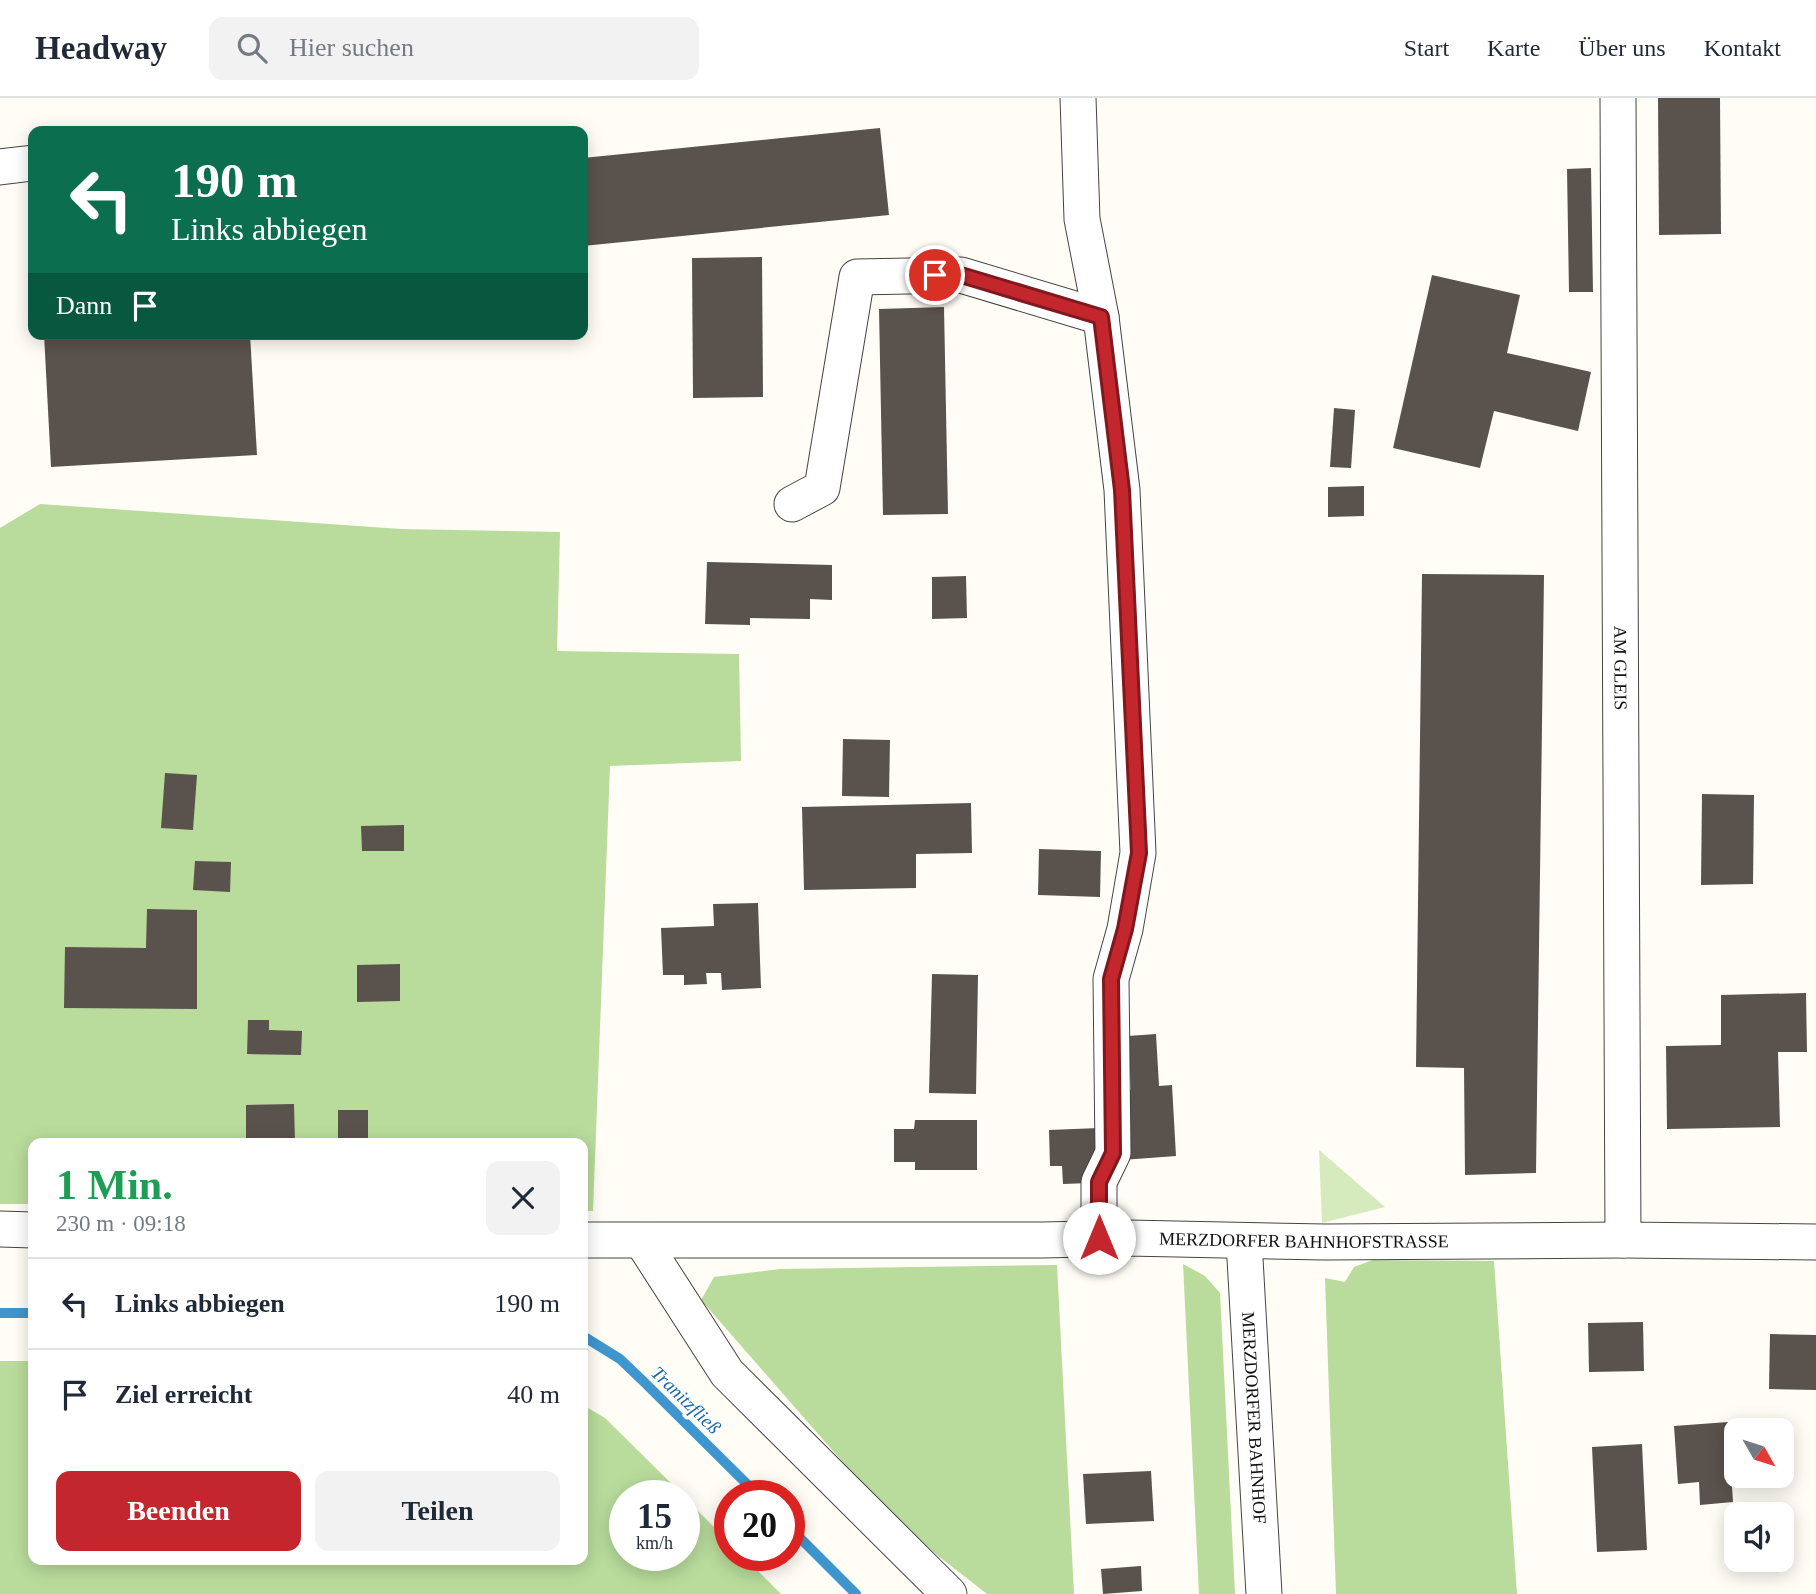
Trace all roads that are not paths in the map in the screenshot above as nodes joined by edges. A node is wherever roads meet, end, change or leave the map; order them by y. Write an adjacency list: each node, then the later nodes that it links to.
1 (1078, 98): 5 (street)
2 (1618, 98): 11 (street, AM GLEIS)
3 (28, 164): 4 (street)
4 (0, 167)
5 (1101, 317): 6 (street); 9 (street)
6 (792, 504)
7 (0, 1229): 8 (street)
8 (28, 1230)
9 (1099, 1238): 12 (street, MERZDORFER BAHNHOFSTRASSE); 13 (street, MERZDORFER BAHNHOFSTRASSE)
10 (588, 1240): 12 (street, MERZDORFER BAHNHOFSTRASSE)
11 (1623, 1240): 13 (street, MERZDORFER BAHNHOFSTRASSE); 14 (street, MERZDORFER BAHNHOFSTRASSE)
12 (642, 1241): 15 (street)
13 (1244, 1241): 16 (street, MERZDORFER BAHNHOF)
14 (1816, 1242)
15 (949, 1594)
16 (1264, 1594)

